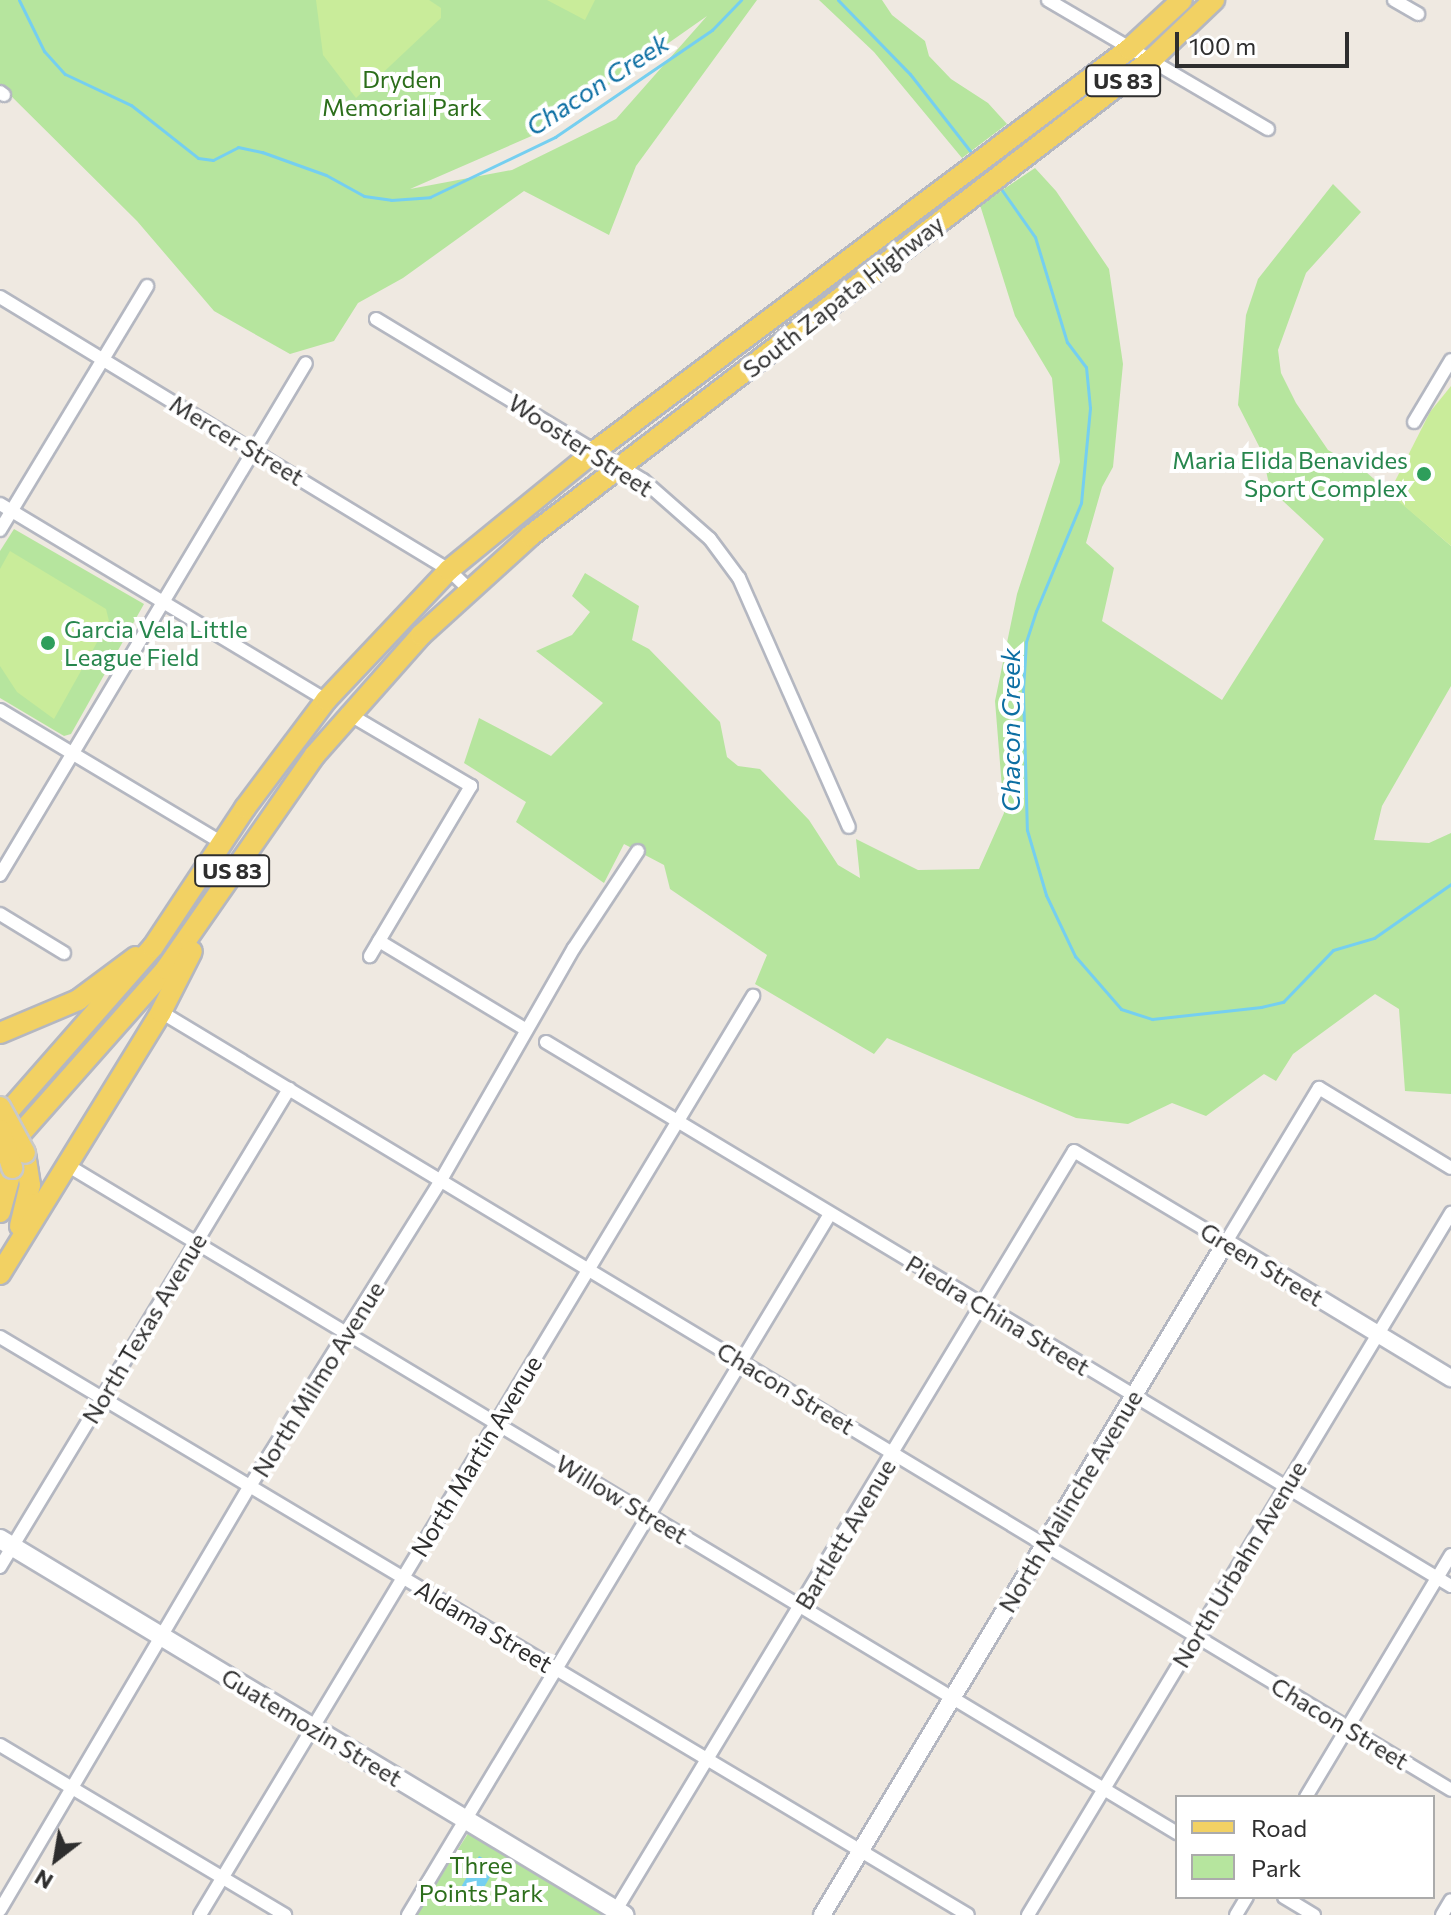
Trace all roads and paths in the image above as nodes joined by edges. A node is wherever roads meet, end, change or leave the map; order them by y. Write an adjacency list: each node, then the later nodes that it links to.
1 (1048, 0): 6 (street)
2 (1182, 0): 6 (main road, South Zapata Highway / US 83)
3 (1214, 0): 7 (main road, South Zapata Highway / US 83)
4 (1394, 0): 5 (street)
5 (1418, 14)
6 (1129, 49): 7 (street); 17 (main road, South Zapata Highway / US 83)
7 (1152, 59): 8 (street); 18 (main road, South Zapata Highway / US 83)
8 (1268, 129)
9 (147, 286): 12 (street)
10 (0, 297): 12 (street, Mercer Street)
11 (376, 319): 17 (street, Wooster Street)
12 (103, 359): 16 (street, Mercer Street); 19 (street)
13 (1451, 360): 15 (street)
14 (306, 363): 16 (street)
15 (1414, 422)
16 (254, 451): 21 (street, Mercer Street); 23 (street)
17 (595, 451): 18 (street, Wooster Street); 21 (main road, South Zapata Highway / US 83)
18 (621, 466): 22 (main road, South Zapata Highway / US 83); 28 (street, Wooster Street)
19 (6, 508): 20 (street); 23 (street)
20 (0, 530)
21 (449, 570): 22 (street, Mercer Street); 24 (main road, US 83)
22 (469, 589): 26 (main road, US 83)
23 (163, 602): 24 (street); 27 (street)
24 (326, 700): 29 (main road, US 83)
25 (0, 710): 27 (street)
26 (347, 713): 32 (main road, US 83); 34 (street)
27 (73, 754): 29 (street); 31 (street)
28 (849, 827)
29 (222, 843): 35 (main road, US 83)
30 (638, 851): 40 (street, North Milmo Avenue)
31 (0, 875)
32 (226, 882): 39 (main road); 49 (main road, US 83)
33 (0, 914): 36 (street)
34 (379, 941): 37 (street); 40 (street)
35 (153, 947): 41 (main road); 45 (main road, US 83)
36 (64, 953)
37 (370, 956)
38 (753, 996): 46 (street, North Martin Avenue)
39 (161, 1012): 43 (street, Chacon Street); 50 (main road)
40 (525, 1029): 52 (street, North Milmo Avenue)
41 (0, 1033)
42 (546, 1042): 46 (street, Piedra China Street)
43 (289, 1089): 52 (street, Chacon Street); 56 (street, North Texas Avenue)
44 (0, 1107): 49 (main road, bridge)
45 (0, 1121)
46 (677, 1122): 55 (street, Piedra China Street); 59 (street, North Martin Avenue)
47 (0, 1130): 49 (main road, bridge)
48 (1074, 1151): 57 (street, Green Street); 60 (street, Bartlett Avenue)
49 (12, 1159): 53 (main road); 58 (main road)
50 (67, 1165): 56 (street, Willow Street); 58 (main road)
51 (1451, 1168): 57 (street, North Malinche Avenue)
52 (441, 1180): 59 (street, Chacon Street); 61 (street, North Milmo Avenue)
53 (0, 1212)
54 (1451, 1213): 62 (street, North Urbahn Avenue)
55 (830, 1214): 60 (street, Piedra China Street); 64 (street)
56 (195, 1242): 61 (street, Willow Street); 67 (street, North Texas Avenue)
57 (1226, 1242): 62 (street, Green Street); 66 (street, North Malinche Avenue)
58 (5, 1265)
59 (588, 1269): 64 (street, Chacon Street); 68 (street, North Martin Avenue)
60 (981, 1304): 66 (street, Piedra China Street); 69 (street, Bartlett Avenue)
61 (347, 1333): 68 (street, Willow Street); 70 (street, North Milmo Avenue)
62 (1378, 1334): 65 (street, Green Street); 71 (street, North Urbahn Avenue)
63 (0, 1337): 67 (street, Aldama Street)
64 (741, 1361): 69 (street, Chacon Street); 72 (street)
65 (1451, 1378)
66 (1133, 1396): 71 (street, Piedra China Street); 74 (street, North Malinche Avenue)
67 (102, 1398): 70 (street, Aldama Street); 73 (street, North Texas Avenue)
68 (496, 1423): 72 (street, Willow Street); 77 (street, North Martin Avenue)
69 (893, 1453): 74 (street, Chacon Street); 80 (street, Bartlett Avenue)
70 (250, 1486): 77 (street, Aldama Street); 82 (street, North Milmo Avenue)
71 (1285, 1487): 78 (street, Piedra China Street); 81 (street, North Urbahn Avenue)
72 (650, 1516): 80 (street, Willow Street); 83 (street)
73 (6, 1542): 76 (street, North Texas Avenue); 82 (main road, Guatemozin Street)
74 (1044, 1544): 81 (street, Chacon Street); 84 (street, North Malinche Avenue)
75 (1451, 1555): 78 (street)
76 (0, 1567)
77 (403, 1578): 83 (street, Aldama Street); 85 (street, North Martin Avenue)
78 (1437, 1578): 79 (street, Piedra China Street); 86 (street)
79 (1451, 1586)
80 (802, 1607): 84 (street, Willow Street); 88 (street, Bartlett Avenue)
81 (1196, 1636): 86 (street, Chacon Street); 90 (street, North Urbahn Avenue)
82 (161, 1637): 85 (main road, Guatemozin Street); 89 (street, North Milmo Avenue)
83 (556, 1669): 88 (street, Aldama Street); 93 (street)
84 (954, 1698): 90 (street, Willow Street); 95 (street, North Malinche Avenue)
85 (313, 1727): 93 (main road, Guatemozin Street); 96 (street, North Martin Avenue)
86 (1347, 1727): 91 (street, Chacon Street); 92 (street)
87 (0, 1745): 89 (street)
88 (708, 1760): 95 (street, Aldama Street); 100 (street, Bartlett Avenue)
89 (72, 1788): 96 (street); 99 (street, North Milmo Avenue)
90 (1105, 1789): 94 (street, Willow Street); 106 (street, North Urbahn Avenue)
91 (1451, 1790)
92 (1307, 1795)
93 (466, 1819): 100 (main road, Guatemozin Street); 103 (street)
94 (1175, 1832)
95 (860, 1851): 104 (street, North Malinche Avenue); 105 (street, Aldama Street)
96 (222, 1877): 101 (street, North Martin Avenue); 102 (street)
97 (1287, 1899): 107 (street)
98 (1451, 1900): 108 (street)
99 (0, 1910)
100 (618, 1913)
101 (200, 1915)
102 (285, 1915)
103 (408, 1915)
104 (822, 1915)
105 (968, 1915)
106 (1028, 1915)
107 (1314, 1915)
108 (1442, 1915)

